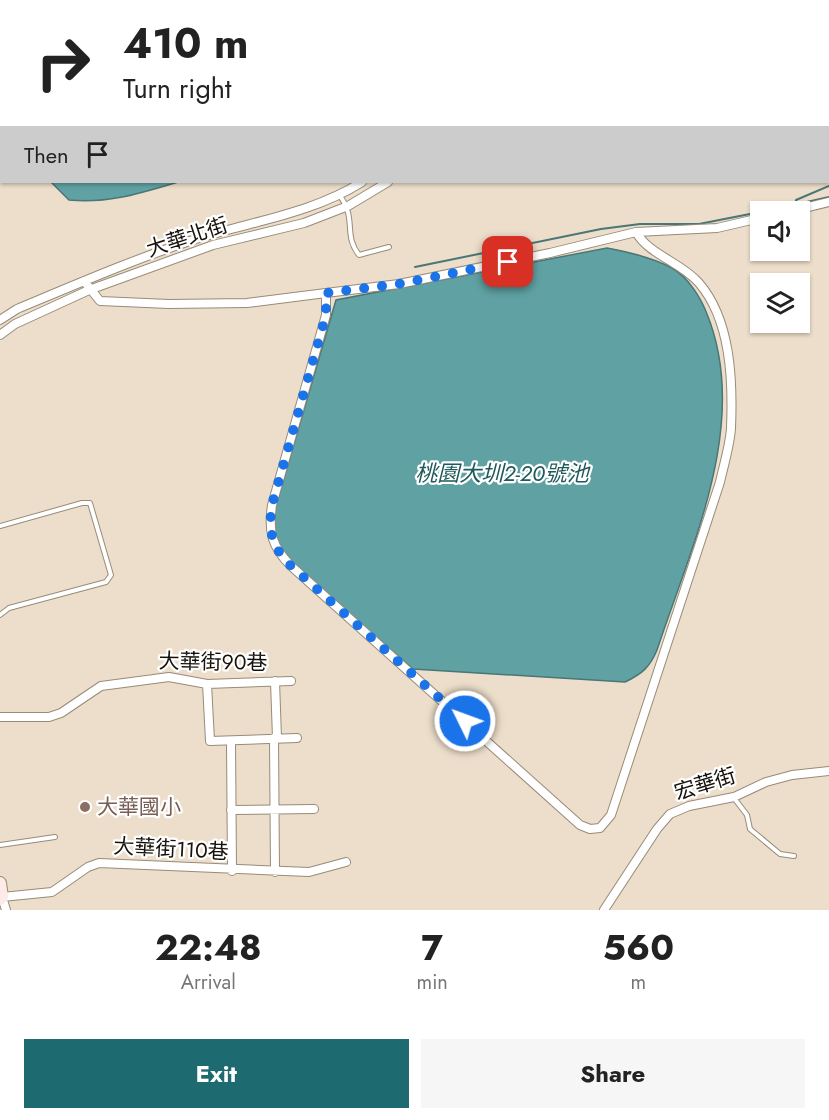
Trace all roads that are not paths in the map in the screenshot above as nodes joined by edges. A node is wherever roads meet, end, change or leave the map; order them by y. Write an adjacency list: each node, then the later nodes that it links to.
1 (360, 183): 3 (street, 大華北街)
2 (386, 183): 5 (street, 大華北街)
3 (340, 196): 5 (lane); 10 (street, 大華北街)
4 (829, 202): 6 (street)
5 (348, 206): 9 (lane); 11 (street, 大華北街)
6 (810, 207)
7 (750, 220): 8 (street)
8 (636, 232): 12 (street); 12 (street)
9 (389, 247)
10 (84, 281): 11 (street); 13 (street, 大華北街)
11 (88, 290): 12 (street); 14 (street, 大華北街)
12 (326, 293)
13 (0, 320)
14 (0, 335)
15 (0, 526): 16 (lane)
16 (0, 615)
17 (275, 681): 18 (street, 大華街90巷); 19 (street, 大華街90巷); 21 (street)
18 (291, 681)
19 (207, 684): 20 (street, 大華街90巷); 23 (street)
20 (0, 717)
21 (275, 738): 22 (street); 23 (street); 28 (street)
22 (297, 738)
23 (231, 742): 27 (street)
24 (829, 771): 25 (street, 宏華街)
25 (734, 798): 31 (lane); 38 (street, 宏華街)
26 (314, 809): 28 (street)
27 (231, 810): 28 (street); 33 (street)
28 (273, 810): 34 (street)
29 (55, 837): 30 (lane)
30 (0, 845)
31 (794, 856)
32 (346, 862): 34 (street, 大華街110巷)
33 (232, 871): 34 (street, 大華街110巷); 36 (street, 大華街110巷)
34 (275, 872)
35 (0, 883): 36 (street)
36 (1, 901): 37 (street)
37 (6, 910)
38 (604, 910)

